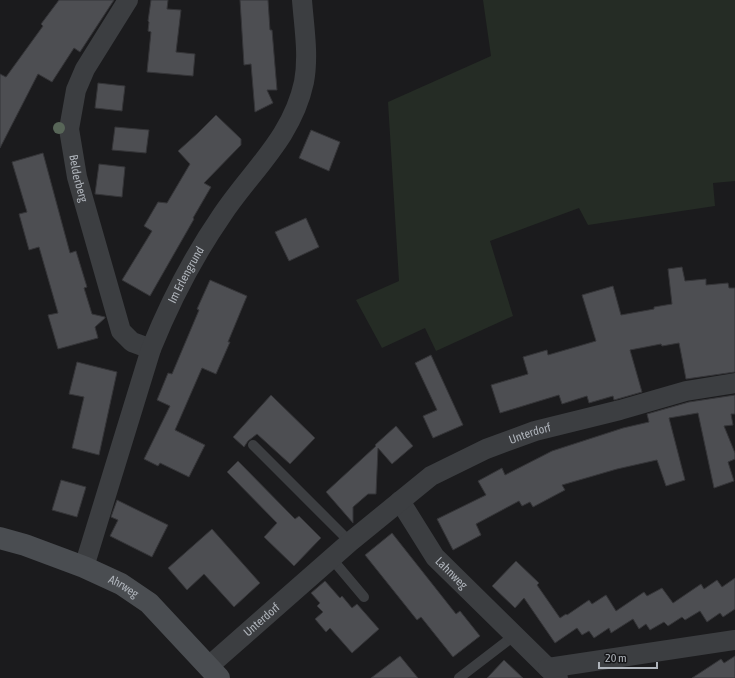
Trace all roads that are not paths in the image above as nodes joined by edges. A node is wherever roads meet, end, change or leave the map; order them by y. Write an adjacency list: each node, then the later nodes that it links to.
1 (128, 0): 3 (street, Belderberg)
2 (302, 0): 3 (street, Im Erlengrund)
3 (151, 349): 10 (street, Im Erlengrund)
4 (735, 383): 6 (street, Unterdorf)
5 (253, 445): 8 (lane)
6 (400, 501): 8 (street, Unterdorf); 12 (street, Lahnweg)
7 (0, 538): 10 (street, Ahrweg)
8 (350, 542): 9 (street, Unterdorf)
9 (332, 559): 11 (lane); 14 (street, Unterdorf)
10 (84, 567): 14 (street, Ahrweg)
11 (364, 597)
12 (515, 635): 15 (street, Lahnweg); 16 (lane)
13 (735, 640): 15 (street)
14 (214, 672)
15 (553, 673)
16 (459, 678)

